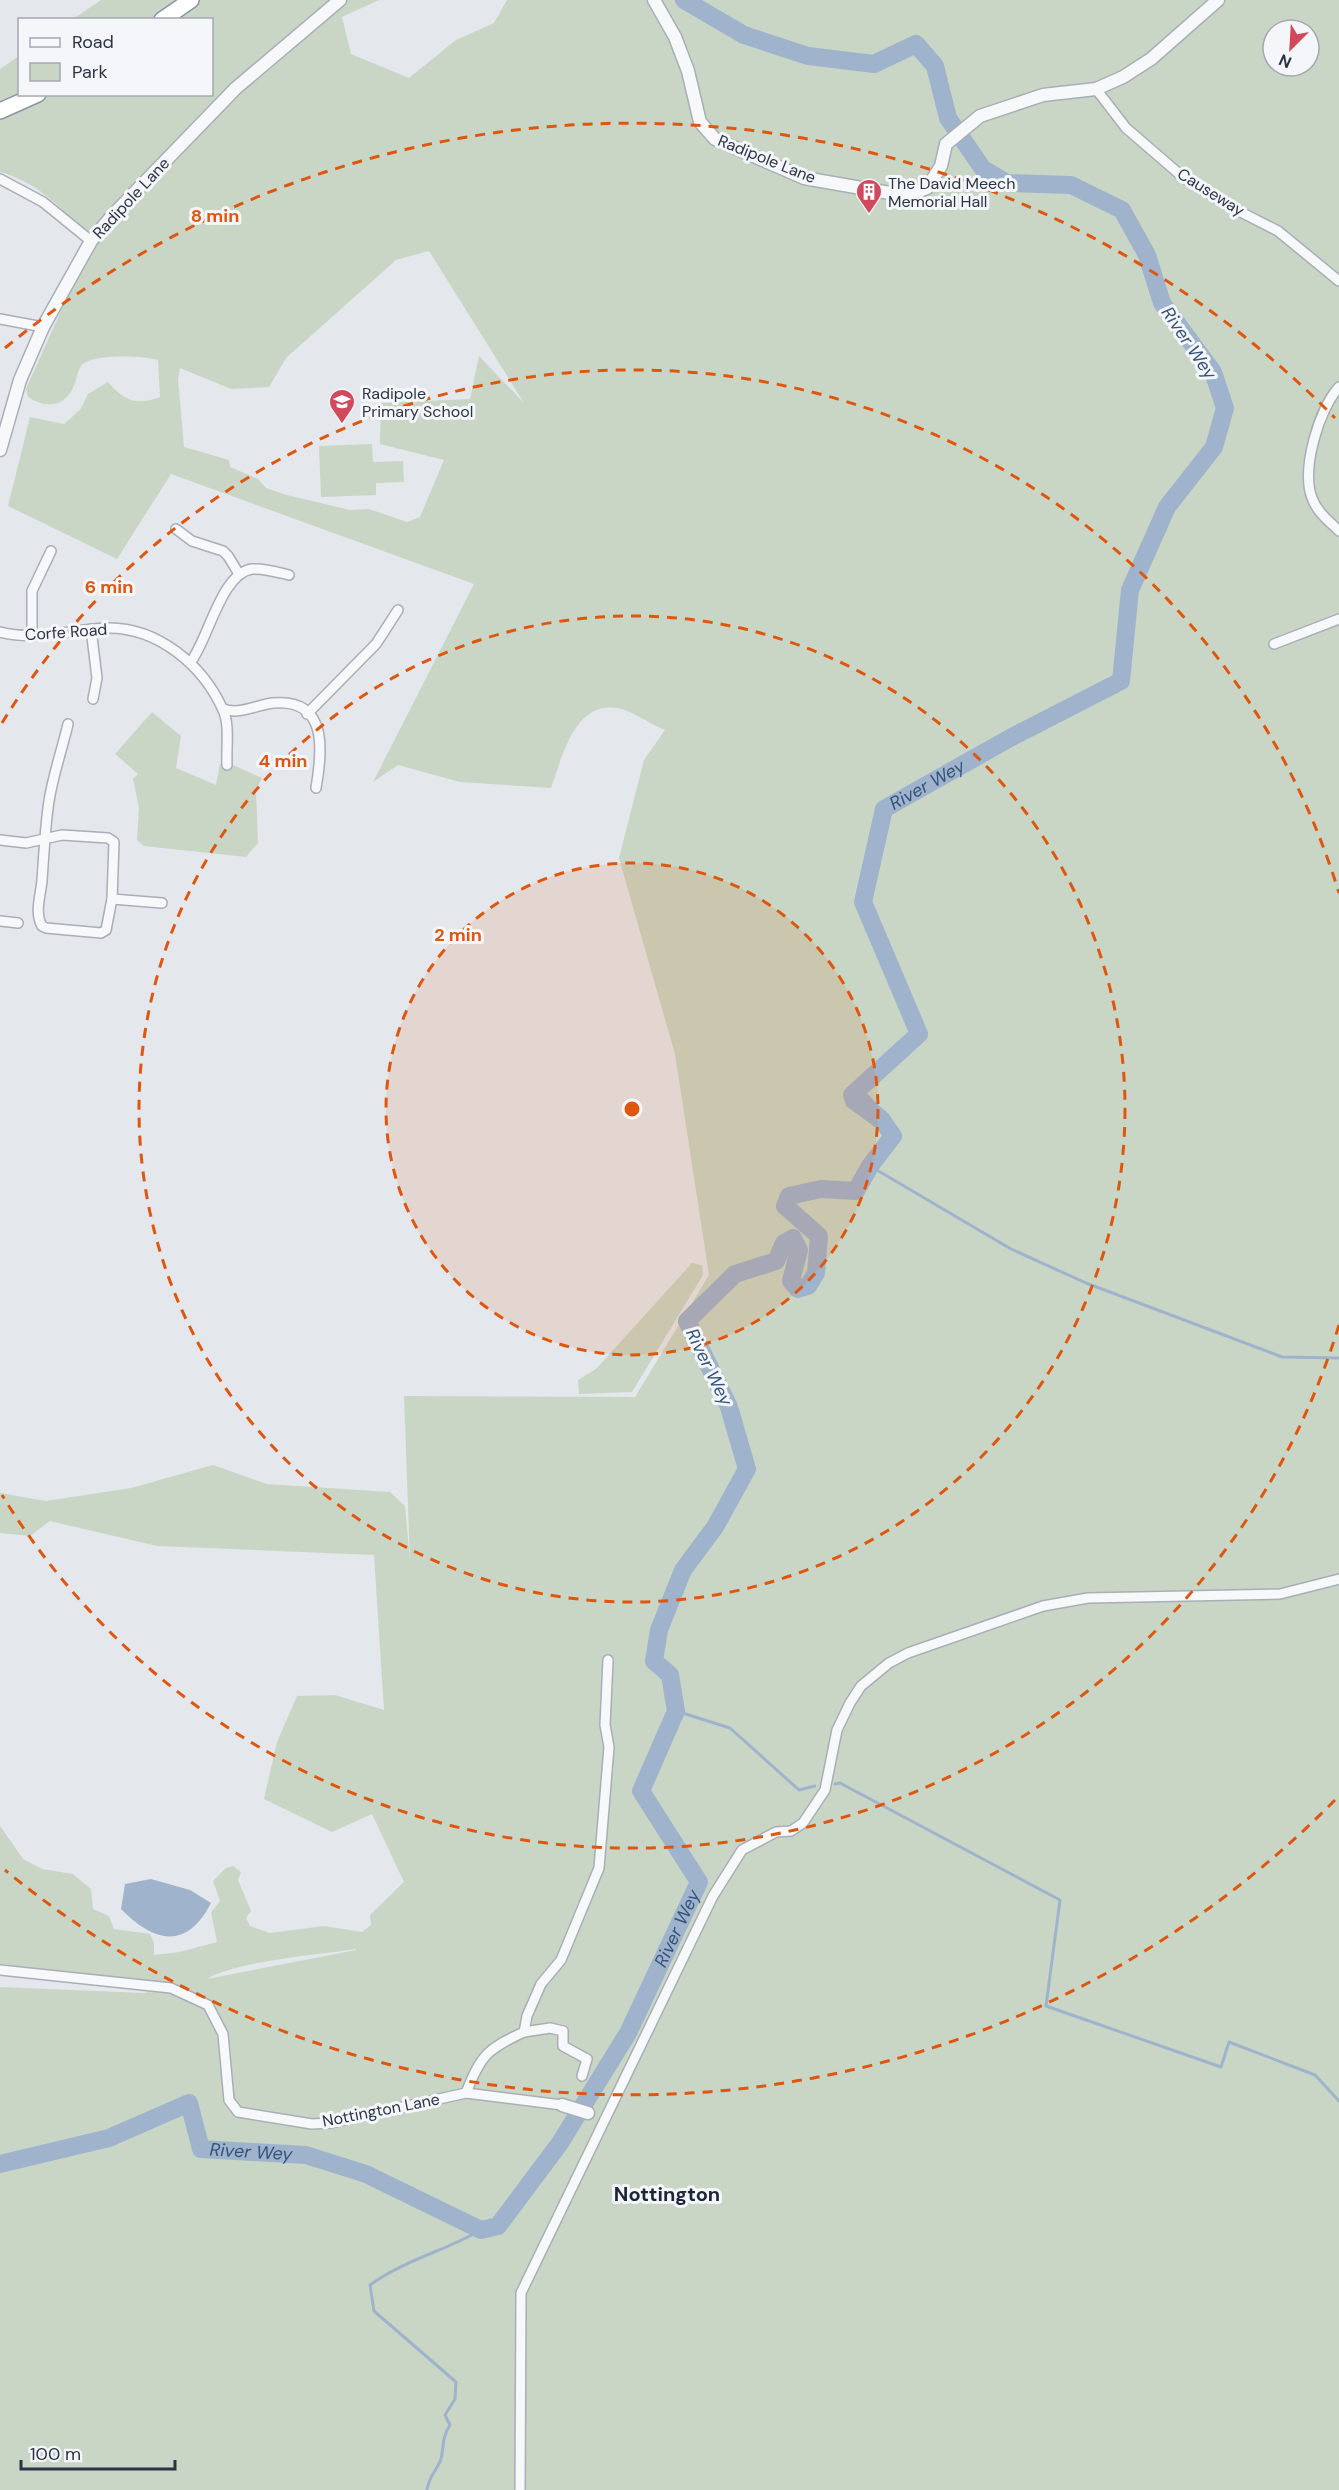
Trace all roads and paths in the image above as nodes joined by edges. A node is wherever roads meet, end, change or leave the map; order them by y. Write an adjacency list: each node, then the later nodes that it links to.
1 (191, 0): 5 (highway)
2 (340, 0): 10 (street, Radipole Lane)
3 (654, 0): 6 (street, Radipole Lane)
4 (1218, 0): 6 (street, Radipole Lane)
5 (165, 18)
6 (1096, 88): 11 (street, Causeway)
7 (34, 96): 8 (highway)
8 (0, 111)
9 (0, 179): 10 (street)
10 (91, 241): 13 (street, Radipole Lane)
11 (1339, 281)
12 (0, 319): 13 (street)
13 (43, 327): 15 (street, Radipole Lane)
14 (1339, 387): 17 (street)
15 (0, 450)
16 (176, 529): 19 (street)
17 (1339, 531)
18 (51, 551): 25 (street)
19 (239, 574): 20 (street); 27 (street)
20 (289, 575)
21 (398, 610): 30 (street)
22 (1339, 619): 26 (street)
23 (90, 629): 25 (street, Corfe Road); 27 (street, Corfe Road); 28 (street)
24 (0, 632): 25 (street, Corfe Road)
25 (32, 637)
26 (1274, 644)
27 (190, 663): 29 (street, Corfe Road)
28 (93, 699)
29 (223, 709): 30 (street); 32 (street, Corfe Road)
30 (307, 714): 33 (street)
31 (68, 724): 34 (street)
32 (227, 765)
33 (316, 788)
34 (46, 838): 35 (street); 36 (street); 36 (street)
35 (0, 840)
36 (112, 899): 37 (street)
37 (162, 903)
38 (0, 921): 39 (street)
39 (18, 923)
40 (1339, 1579): 48 (street)
41 (608, 1660): 43 (street)
42 (0, 1970): 45 (street, Nottington Lane)
43 (524, 2032): 44 (street); 45 (street)
44 (582, 2076)
45 (466, 2093): 46 (street, Nottington Lane)
46 (562, 2105): 47 (street)
47 (588, 2113): 48 (street)
48 (601, 2124): 49 (street)
49 (520, 2490)

